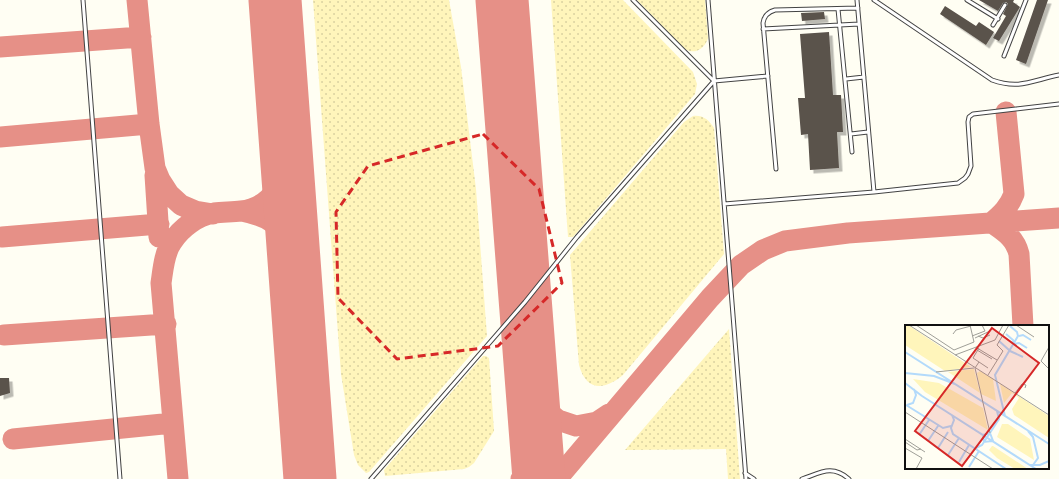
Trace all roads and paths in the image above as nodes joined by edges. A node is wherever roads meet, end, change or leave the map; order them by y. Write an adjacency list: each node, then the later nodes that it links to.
1 (83, 0): 30 (lane)
2 (633, 0): 21 (lane)
3 (708, 0): 21 (lane)
4 (857, 0): 9 (lane)
5 (874, 0): 17 (lane)
6 (967, 0): 11 (lane)
7 (1026, 0): 16 (lane)
8 (1005, 6): 11 (lane)
9 (858, 8): 10 (lane); 12 (lane)
10 (838, 9): 13 (lane); 15 (lane)
11 (998, 19): 14 (lane)
12 (859, 24): 13 (lane); 19 (lane)
13 (840, 25): 15 (lane); 20 (lane)
14 (993, 25)
15 (764, 29): 18 (lane)
16 (1004, 56)
17 (1059, 75)
18 (768, 76): 21 (lane); 26 (lane)
19 (864, 77): 20 (lane); 23 (lane)
20 (846, 79): 24 (lane)
21 (714, 81): 28 (lane); 31 (lane)
22 (1059, 104): 27 (lane)
23 (868, 132): 24 (lane); 27 (lane)
24 (851, 134): 25 (lane)
25 (852, 152)
26 (776, 169)
27 (874, 192): 28 (lane)
28 (724, 204): 29 (lane)
29 (745, 473): 32 (lane); 33 (lane)
30 (120, 479)
31 (371, 479)
32 (746, 479)
33 (754, 479)
34 (802, 479): 35 (lane)
35 (849, 479)

